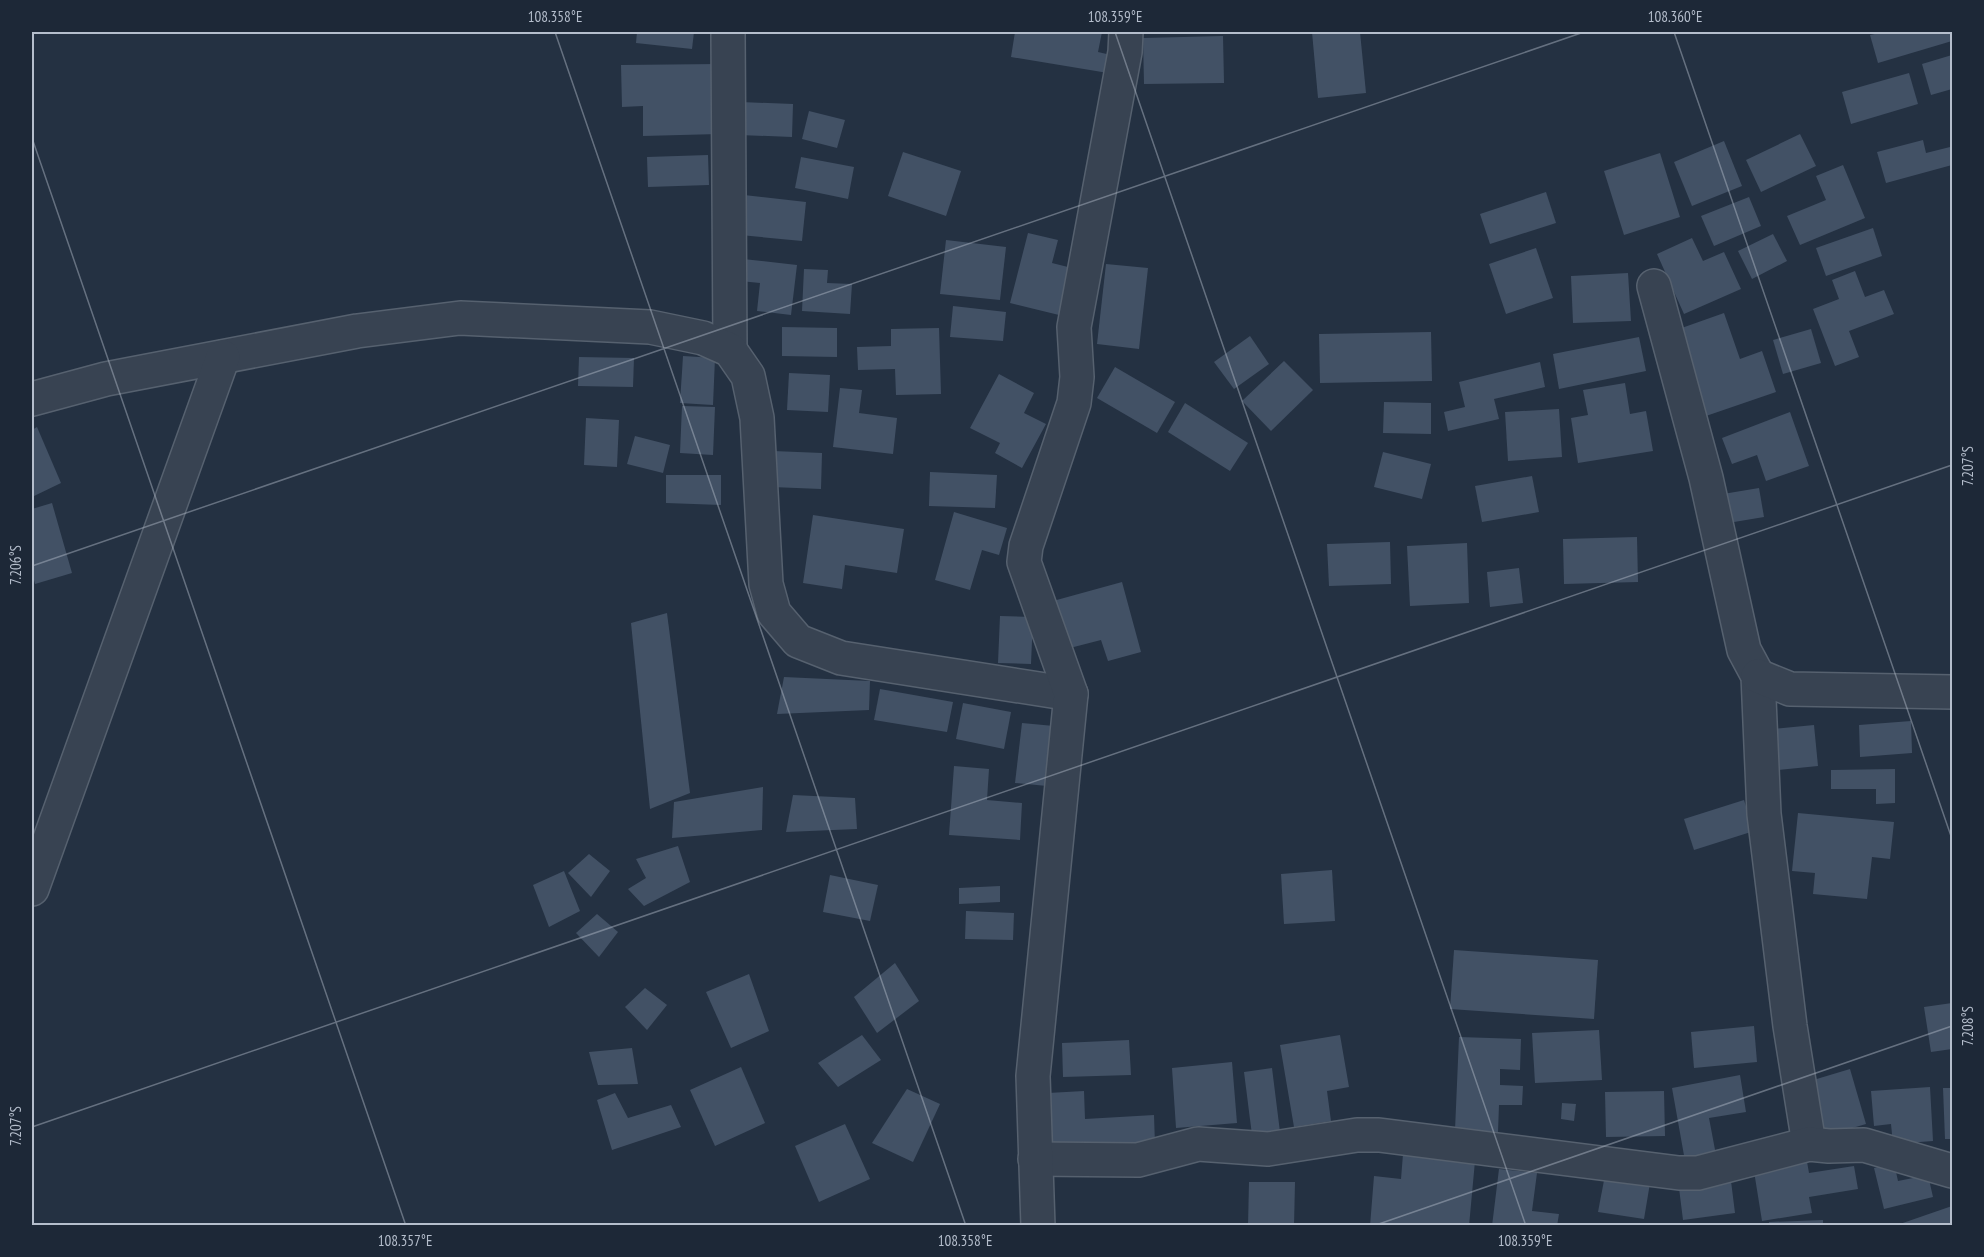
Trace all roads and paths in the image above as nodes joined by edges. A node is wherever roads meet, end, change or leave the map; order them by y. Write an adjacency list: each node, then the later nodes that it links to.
1 (728, 32): 4 (street)
2 (1126, 32): 9 (street)
3 (1654, 286): 7 (street)
4 (730, 350): 5 (street); 9 (street)
5 (223, 357): 6 (street); 10 (street)
6 (32, 399)
7 (1758, 676): 8 (street); 11 (street)
8 (1953, 692)
9 (1071, 694): 12 (street)
10 (32, 889)
11 (1809, 1144): 12 (street); 13 (street)
12 (1035, 1159): 14 (street)
13 (1953, 1171)
14 (1038, 1226)

